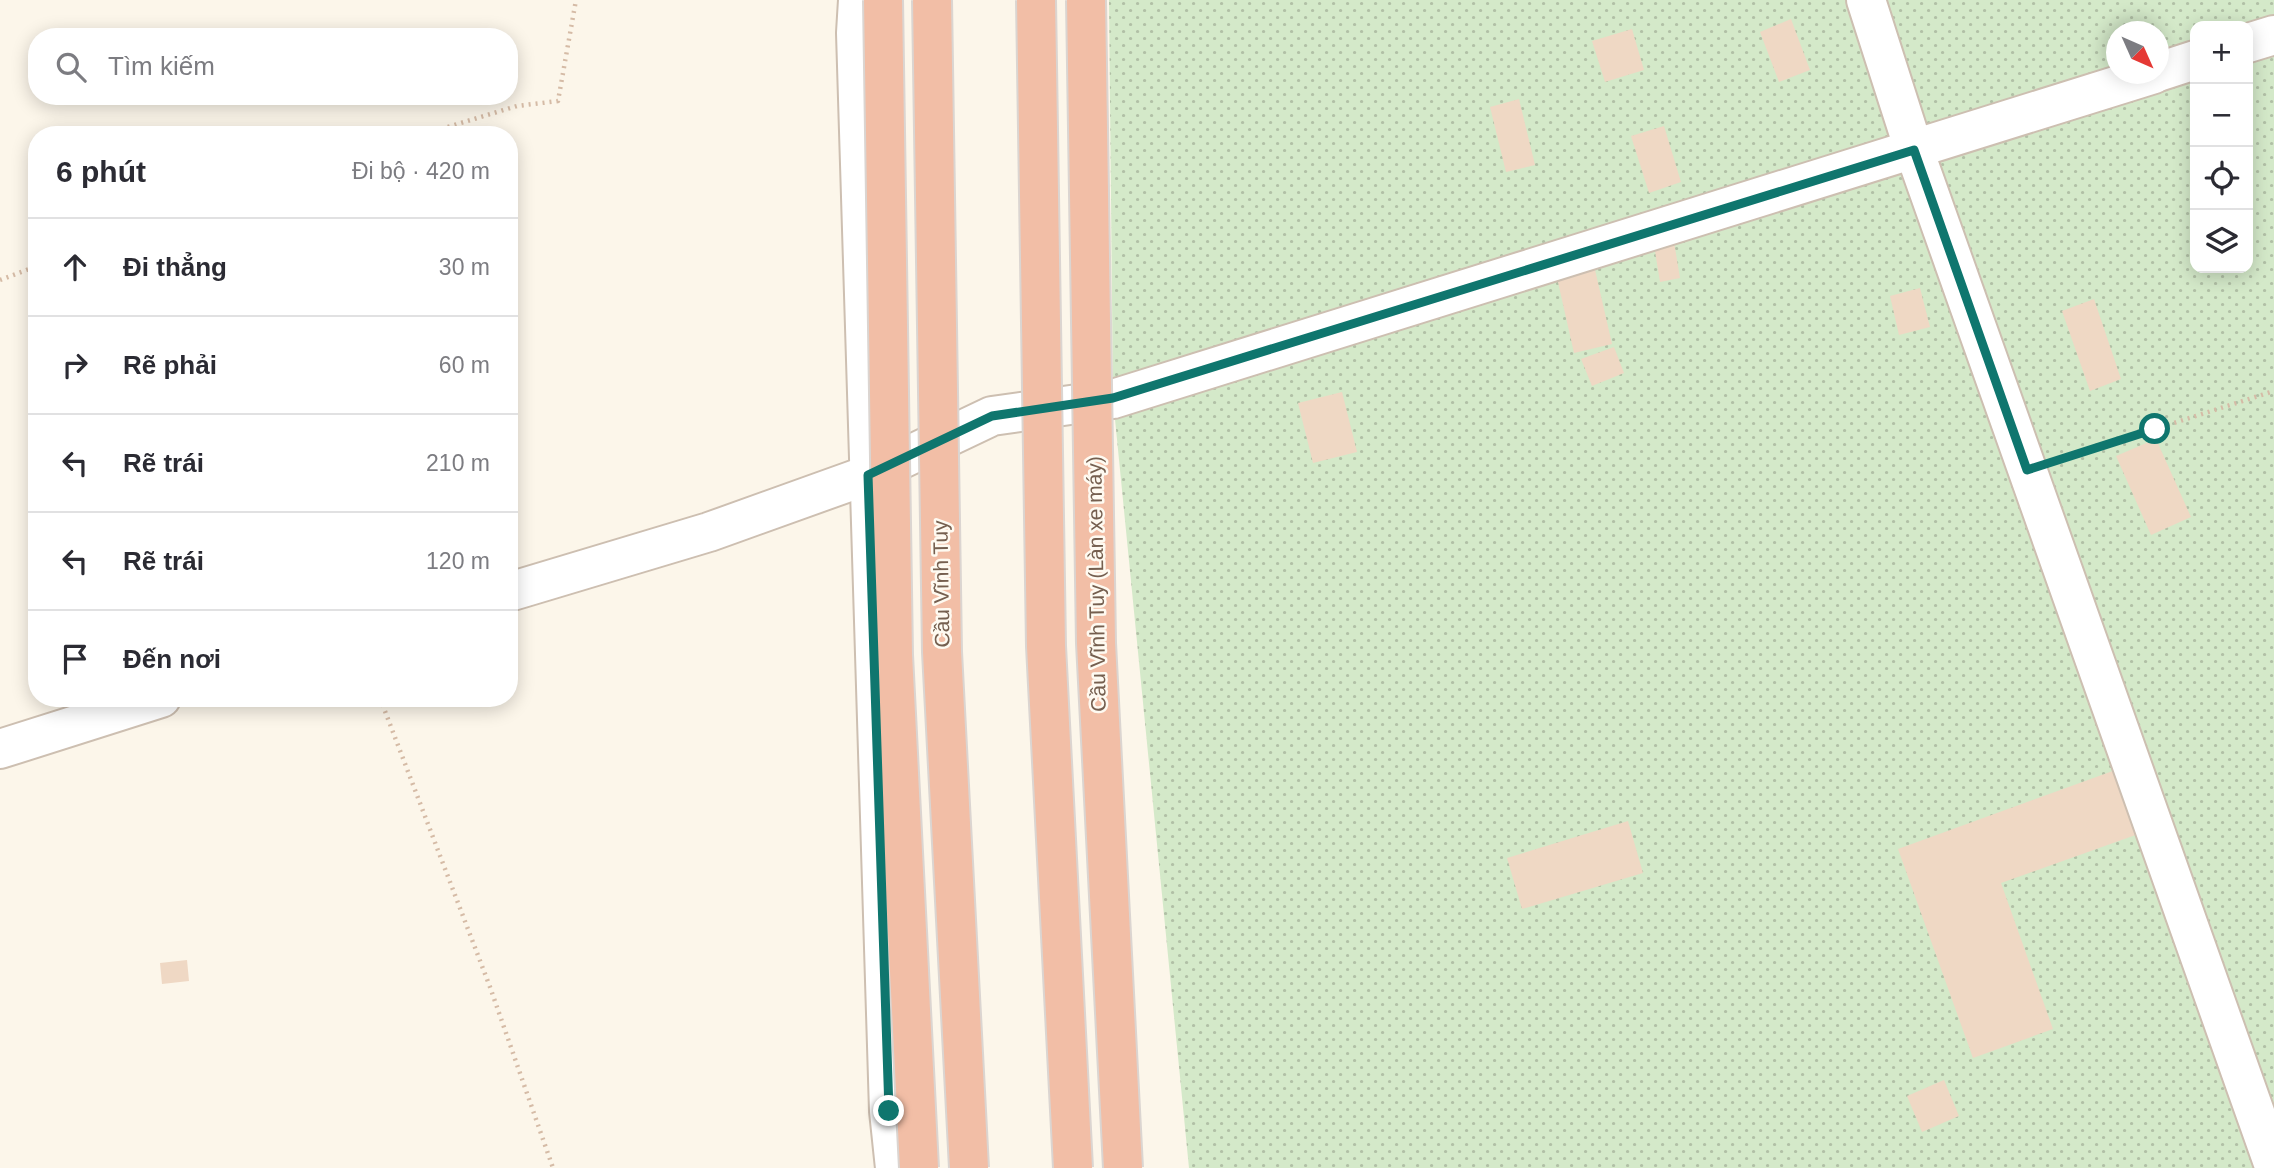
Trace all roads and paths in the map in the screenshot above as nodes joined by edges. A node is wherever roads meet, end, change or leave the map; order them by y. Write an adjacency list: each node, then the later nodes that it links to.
1 (576, 0): 13 (path)
2 (858, 0): 19 (street)
3 (883, 0): 27 (highway, bridge)
4 (932, 0): 28 (highway, Cầu Vĩnh Tuy, bridge)
5 (1036, 0): 29 (highway, bridge)
6 (1086, 0): 30 (highway, Cầu Vĩnh Tuy (Làn xe máy), bridge)
7 (1866, 0): 14 (street)
8 (2274, 35): 9 (street)
9 (2253, 41)
10 (2190, 62): 11 (street)
11 (2169, 69)
12 (2121, 84): 14 (street)
13 (451, 126)
14 (1914, 150): 18 (street); 19 (street)
15 (28, 269): 16 (path)
16 (0, 280)
17 (2274, 391): 18 (path)
18 (2027, 470): 24 (street)
19 (868, 475): 20 (street); 26 (street)
20 (518, 589)
21 (133, 707): 23 (street)
22 (383, 707): 25 (path)
23 (0, 749)
24 (2274, 1166)
25 (553, 1168)
26 (895, 1168)
27 (919, 1168)
28 (969, 1168)
29 (1073, 1168)
30 (1123, 1168)

